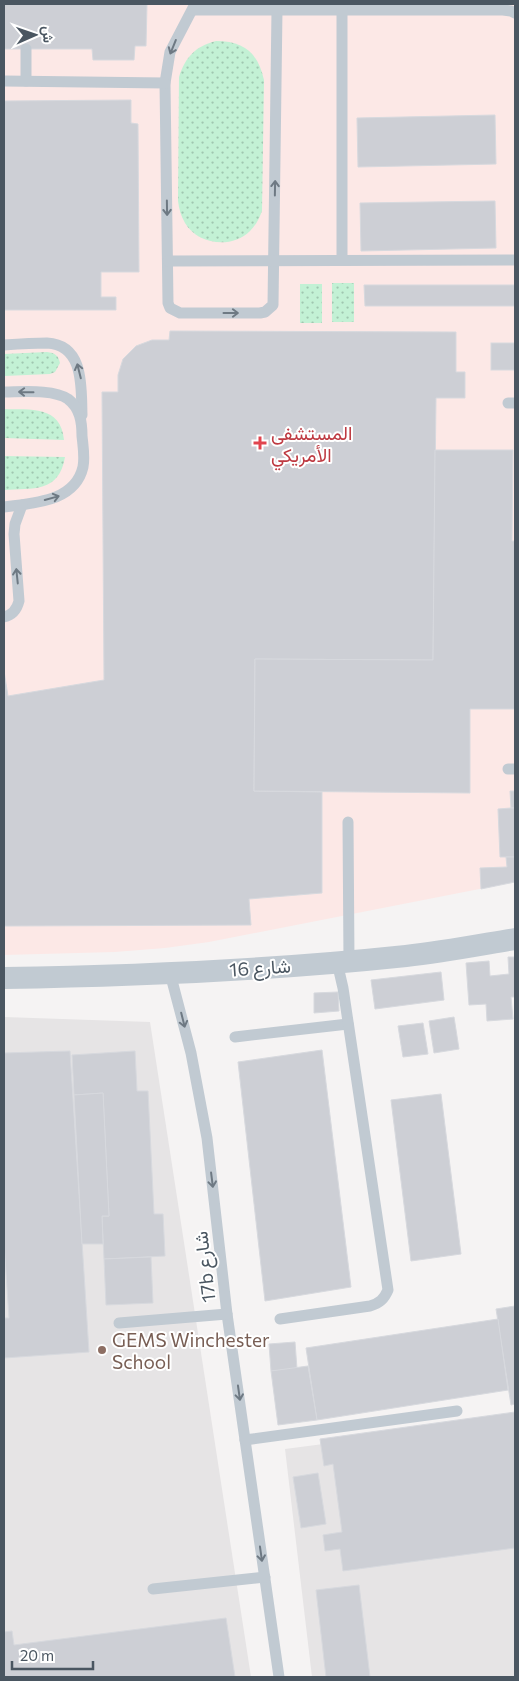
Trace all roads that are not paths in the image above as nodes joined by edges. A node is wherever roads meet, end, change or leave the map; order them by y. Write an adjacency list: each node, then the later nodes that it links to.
1 (194, 7): 2 (lane); 9 (lane, one-way to 9)
2 (244, 7): 3 (lane)
3 (277, 10): 4 (lane); 10 (lane, one-way to 3)
4 (342, 10): 5 (lane); 11 (lane)
5 (515, 13)
6 (26, 49): 8 (lane)
7 (4, 81): 8 (lane)
8 (26, 81): 9 (lane)
9 (165, 84): 13 (lane, one-way to 13)
10 (274, 260): 11 (lane); 13 (lane); 13 (lane, one-way to 10)
11 (342, 260): 12 (lane)
12 (515, 260)
13 (168, 261)
14 (4, 345): 16 (lane, one-way to 14)
15 (4, 392): 16 (lane, one-way to 15)
16 (82, 420): 17 (lane, one-way to 16)
17 (22, 505): 18 (lane); 19 (lane, one-way to 17)
18 (4, 507)
19 (4, 617)
20 (348, 822): 22 (lane)
21 (515, 939): 22 (street, شارع 16)
22 (343, 961): 23 (street, شارع 16); 25 (lane)
23 (170, 973): 24 (street, شارع 16); 27 (lane, 17b شارع, one-way to 27)
24 (4, 978)
25 (348, 1024): 26 (lane); 28 (lane)
26 (235, 1037)
27 (227, 1314): 29 (lane); 31 (lane, 17b شارع, one-way to 31)
28 (280, 1319)
29 (118, 1323)
30 (457, 1411): 31 (lane)
31 (245, 1440): 32 (lane, 17b شارع, one-way to 32)
32 (265, 1577): 33 (lane); 34 (lane, 17b شارع)
33 (153, 1589)
34 (279, 1677)

